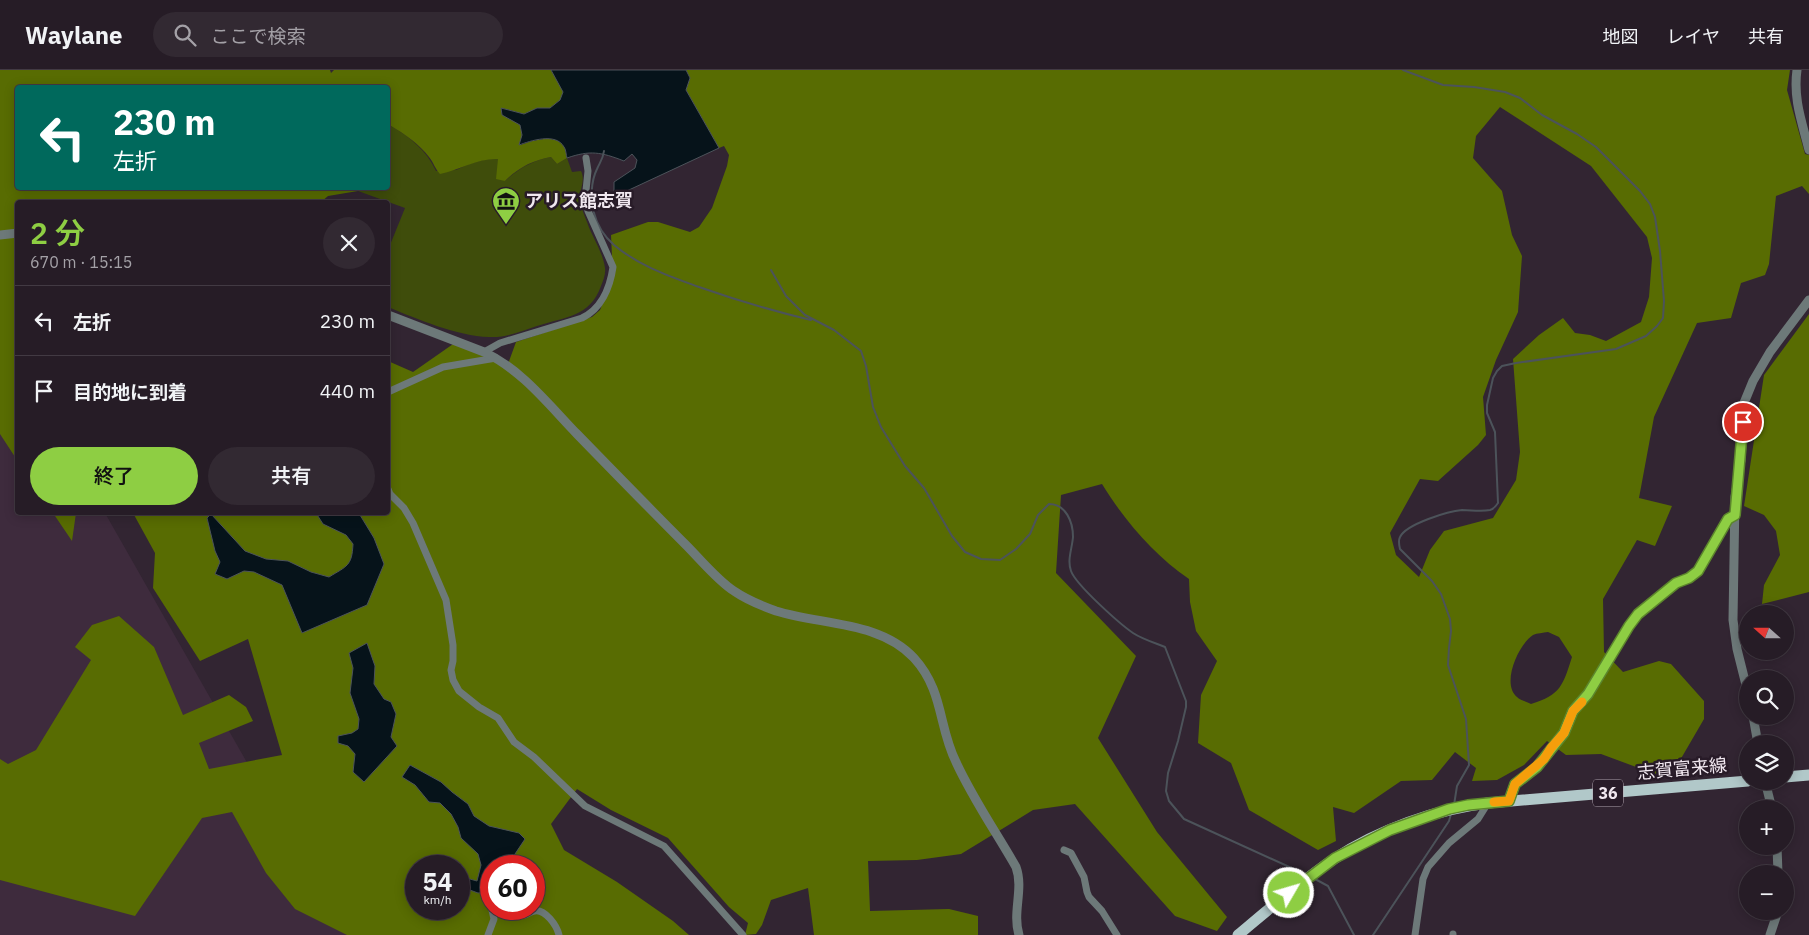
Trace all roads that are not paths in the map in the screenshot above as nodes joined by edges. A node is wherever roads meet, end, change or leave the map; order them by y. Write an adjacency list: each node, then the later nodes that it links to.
1 (1797, 70): 2 (street)
2 (1809, 150)
3 (586, 158): 8 (street)
4 (15, 232): 5 (street)
5 (0, 235)
6 (1809, 300): 12 (street)
7 (390, 316): 8 (street)
8 (484, 352): 9 (street)
9 (496, 358): 10 (street); 26 (street)
10 (390, 391)
11 (390, 494): 25 (street)
12 (1735, 515): 13 (street); 17 (street)
13 (1743, 670)
14 (1809, 775): 15 (main road)
15 (1794, 776)
16 (1739, 782): 17 (main road, 志賀富来線 / 36)
17 (1509, 801): 18 (main road, 志賀富来線 / 36)
18 (1488, 803): 28 (main road, 志賀富来線 / 36); 29 (street)
19 (1064, 850): 27 (street)
20 (545, 915): 24 (street)
21 (494, 920): 23 (street)
22 (1775, 920): 30 (street)
23 (488, 935)
24 (559, 935)
25 (743, 935)
26 (1019, 935)
27 (1117, 935)
28 (1238, 935)
29 (1415, 935)
30 (1770, 935)

